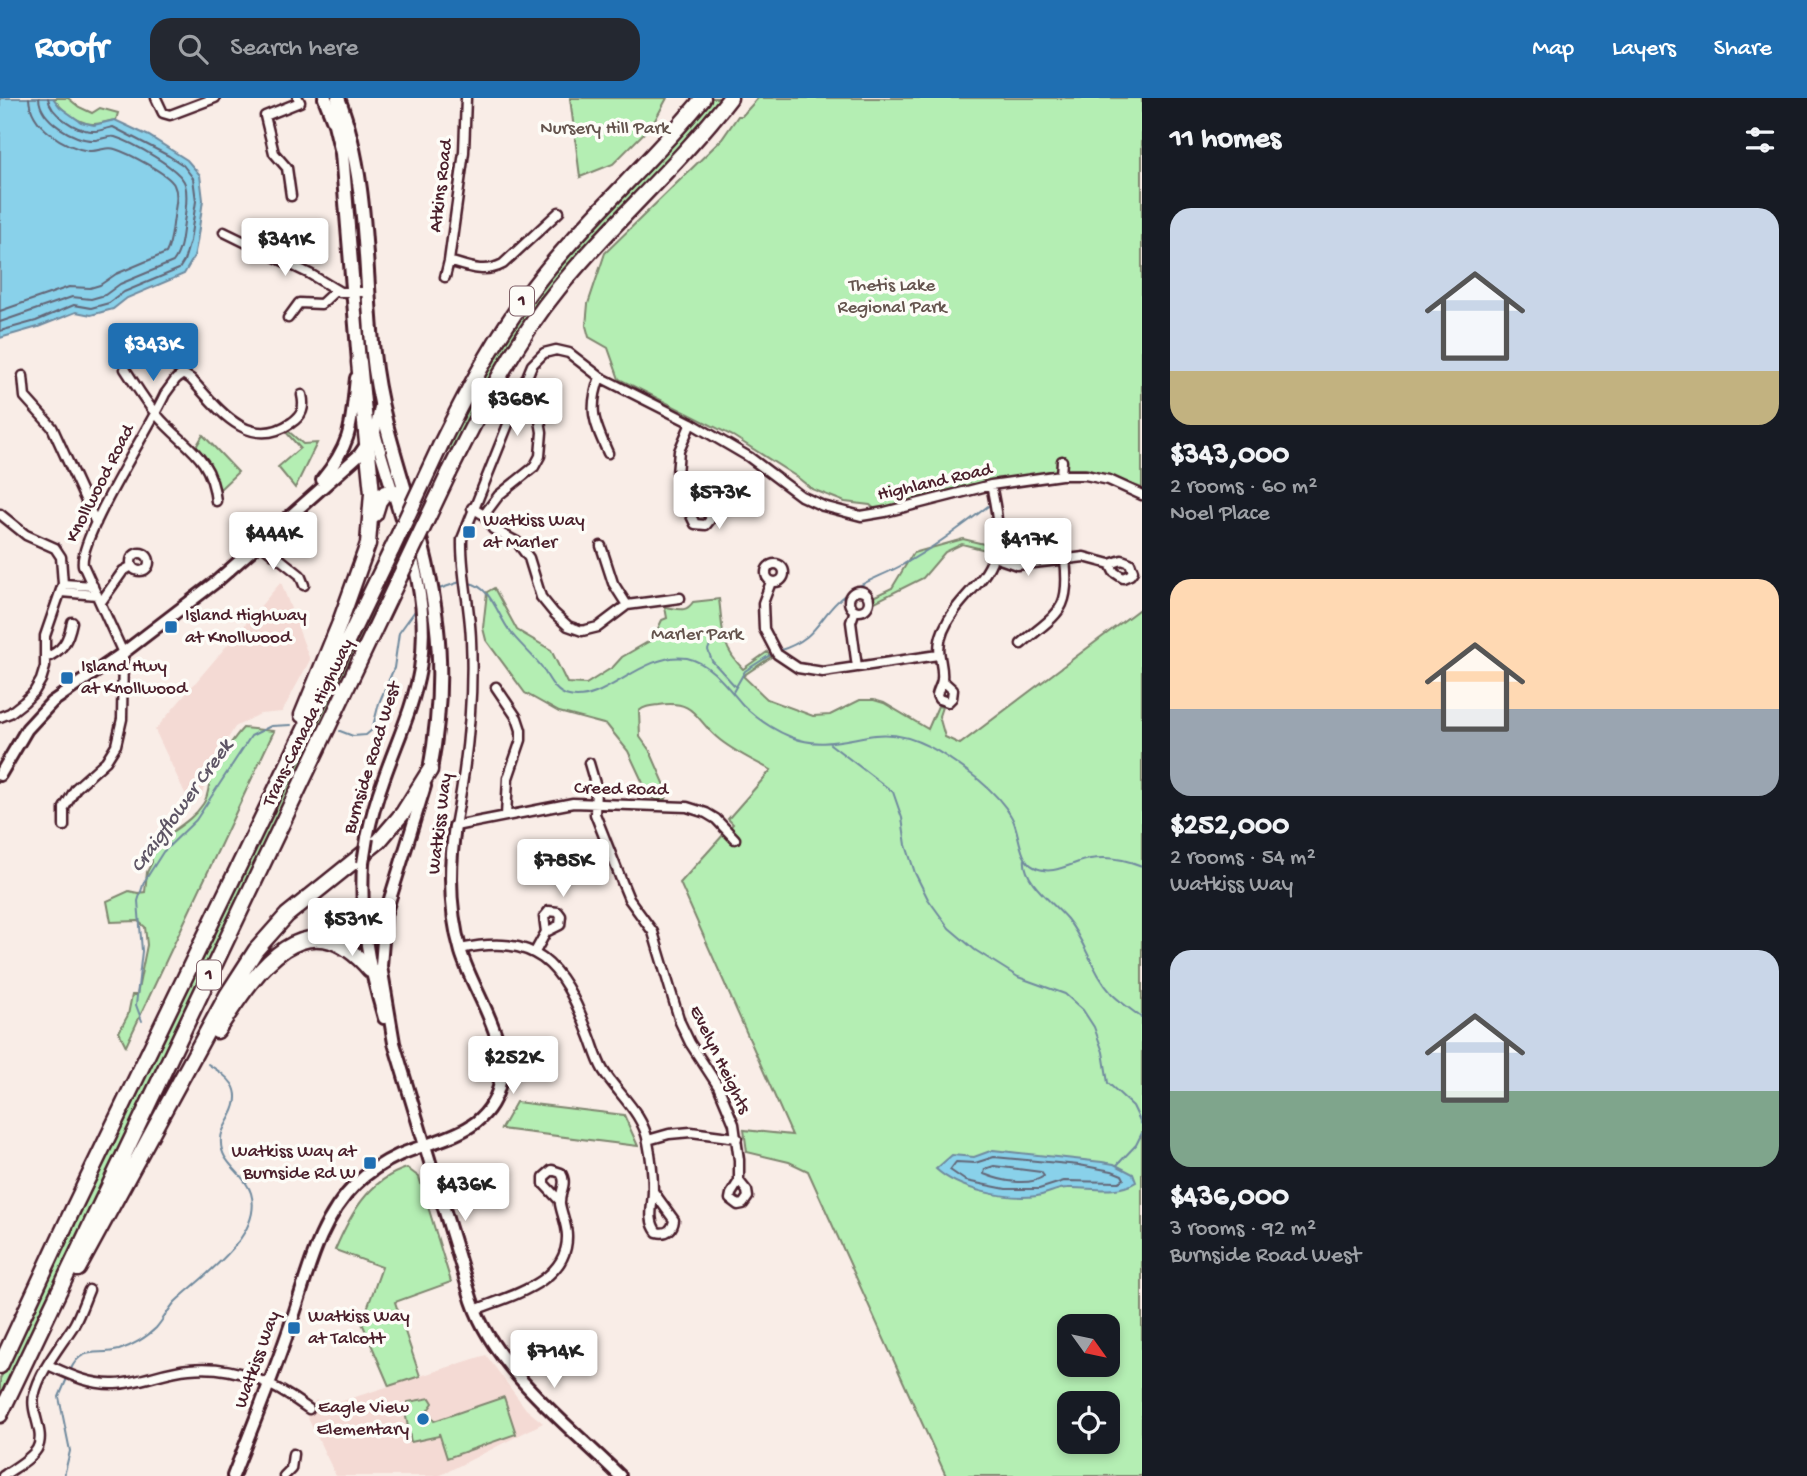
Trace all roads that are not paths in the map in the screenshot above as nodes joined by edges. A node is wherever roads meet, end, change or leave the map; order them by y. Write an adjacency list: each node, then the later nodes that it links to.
1 (156, 98): 2 (street)
2 (215, 98)
3 (298, 98): 9 (street)
4 (325, 98): 15 (main road)
5 (338, 98): 16 (main road, Burnside Road West)
6 (466, 98): 12 (street, Atkins Road)
7 (703, 98): 74 (highway, Trans-Canada Highway / 1, bridge)
8 (730, 98): 92 (highway, Trans-Canada Highway / 1, bridge)
9 (291, 196)
10 (559, 212): 12 (street)
11 (224, 233): 14 (street)
12 (449, 261): 13 (street, Atkins Road)
13 (445, 277)
14 (336, 290): 15 (street); 17 (street)
15 (352, 292): 16 (street); 18 (main road)
16 (368, 292): 24 (main road, Burnside Road West)
17 (288, 318)
18 (359, 362): 27 (highway); 34 (street)
19 (125, 369): 25 (street)
20 (23, 376): 40 (street)
21 (600, 377): 26 (street, Highland Road); 28 (street); 36 (street, Watkiss Way)
22 (302, 395): 25 (street, Knollwood Road)
23 (537, 397): 39 (street)
24 (381, 404): 27 (street); 41 (main road, Burnside Road West)
25 (156, 414): 35 (street); 40 (street, Knollwood Road)
26 (691, 423): 31 (street, Highland Road); 37 (street)
27 (371, 438): 32 (street, Burnside Road West); 34 (street); 43 (highway)
28 (608, 453)
29 (1062, 461): 30 (street)
30 (1061, 475): 31 (street, Highland Road); 33 (street, Highland Road)
31 (991, 485): 45 (street)
32 (392, 491): 41 (highway); 43 (highway); 49 (street, Burnside Road West)
33 (1142, 495)
34 (306, 500): 42 (street)
35 (216, 501)
36 (472, 509): 39 (street); 72 (street, Watkiss Way)
37 (689, 509)
38 (0, 514): 53 (street)
39 (484, 515): 56 (street)
40 (96, 523): 52 (street, Knollwood Road)
41 (416, 525): 49 (main road, Burnside Road West)
42 (261, 544): 51 (street); 60 (street)
43 (368, 544): 74 (highway)
44 (601, 546): 56 (street)
45 (994, 557): 46 (street); 61 (street)
46 (1065, 559): 47 (street); 59 (street)
47 (1110, 564)
48 (132, 566): 55 (street)
49 (425, 580): 68 (main road, Burnside Road West); 79 (street, Burnside Road West, bridge)
50 (771, 582): 63 (street)
51 (304, 585)
52 (93, 586): 53 (street); 55 (street, Knollwood Road)
53 (62, 588): 55 (street); 62 (street)
54 (680, 598): 56 (street)
55 (99, 599): 60 (street, Knollwood Road)
56 (627, 605)
57 (855, 610): 63 (street)
58 (72, 622): 62 (street)
59 (1021, 644)
60 (122, 653): 69 (street); 73 (street)
61 (938, 655): 63 (street); 64 (street)
62 (45, 658): 66 (street)
63 (858, 667)
64 (942, 680)
65 (496, 687): 71 (street)
66 (0, 717)
67 (589, 763): 70 (street, Evelyn Heights)
68 (430, 769): 80 (street, Burnside Road West); 81 (highway)
69 (0, 775)
70 (596, 803): 71 (street, Creed Road); 75 (street, Creed Road); 82 (street, Evelyn Heights)
71 (506, 816): 72 (street, Creed Road)
72 (455, 825): 77 (street, Watkiss Way)
73 (64, 827)
74 (257, 827): 91 (highway, Trans-Canada Highway / 1)
75 (734, 839)
76 (546, 932): 78 (street)
77 (460, 949): 78 (street); 84 (street, Watkiss Way)
78 (535, 952): 83 (street)
79 (370, 970): 80 (street, Burnside Road West); 81 (highway)
80 (394, 1044): 84 (street, Burnside Road West)
81 (169, 1102): 92 (highway)
82 (737, 1139): 83 (street); 85 (street, Evelyn Heights)
83 (648, 1140): 86 (street)
84 (425, 1146): 89 (street, Burnside Road West); 93 (street, Watkiss Way)
85 (739, 1181)
86 (653, 1191): 86 (street)
87 (560, 1201): 89 (street)
88 (89, 1290): 90 (street)
89 (475, 1310): 101 (street, Burnside Road West)
90 (48, 1364): 93 (street); 98 (street)
91 (0, 1366)
92 (20, 1374): 95 (highway, Trans-Canada Highway / 1)
93 (269, 1383): 94 (street); 99 (street, Watkiss Way)
94 (309, 1409)
95 (0, 1415)
96 (293, 1454): 97 (street)
97 (288, 1473): 100 (street)
98 (3, 1476)
99 (233, 1476)
100 (299, 1476)
101 (621, 1476)

